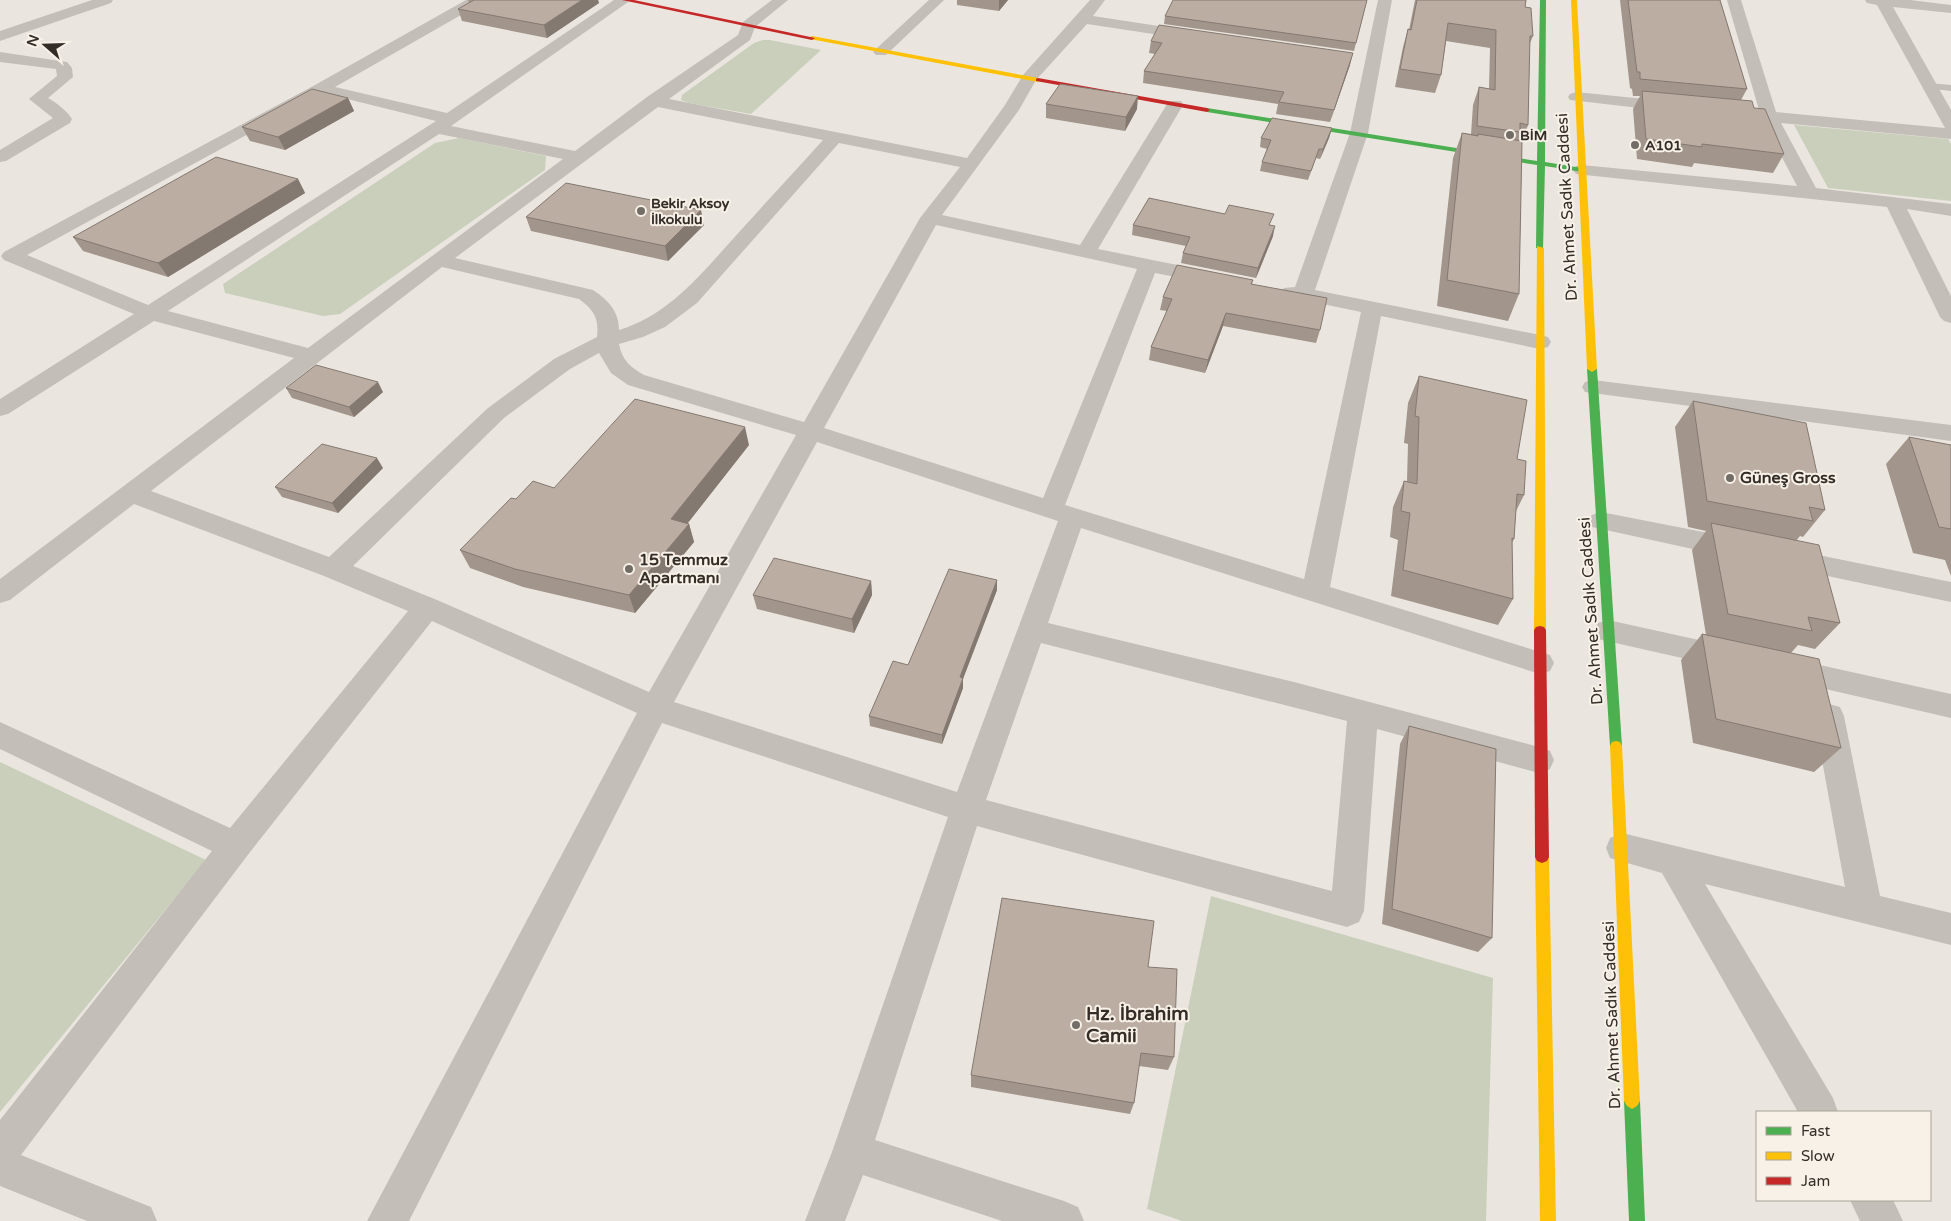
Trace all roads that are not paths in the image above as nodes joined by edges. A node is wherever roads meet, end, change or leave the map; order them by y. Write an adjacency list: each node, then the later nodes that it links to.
1 (106, 0): 16 (street)
2 (477, 0): 22 (street)
3 (625, 0): 15 (street); 30 (street)
4 (781, 0): 15 (street)
5 (937, 0): 18 (street)
6 (1098, 0): 14 (street)
7 (1385, 0): 32 (street)
8 (1543, 0): 38 (street, Dr. Ahmet Sadık Caddesi)
9 (1574, 0): 24 (street, Dr. Ahmet Sadık Caddesi)
10 (1734, 0): 29 (street)
11 (1948, 0): 13 (street)
12 (1878, 1): 13 (street); 21 (street)
13 (1951, 7)
14 (1084, 19): 17 (street); 20 (street)
15 (748, 25): 18 (street); 25 (street)
16 (0, 36)
17 (1208, 37)
18 (881, 52): 20 (street)
19 (0, 57): 36 (street)
20 (1028, 78): 26 (street); 37 (street)
21 (1930, 86): 23 (lane); 31 (street)
22 (321, 88): 30 (street); 45 (street)
23 (1951, 88)
24 (1576, 97): 27 (street); 39 (street, Dr. Ahmet Sadık Caddesi)
25 (653, 102): 34 (street); 35 (street)
26 (1175, 105): 32 (street); 44 (street)
27 (1692, 109)
28 (1711, 111): 29 (street)
29 (1769, 117): 33 (street); 40 (street)
30 (443, 123): 35 (street); 53 (street)
31 (1951, 126)
32 (1359, 133): 38 (street); 50 (street)
33 (1951, 134)
34 (835, 136): 37 (street); 54 (street)
35 (578, 157): 46 (street)
36 (0, 158)
37 (972, 164): 43 (street)
38 (1540, 164): 39 (street); 55 (street, Dr. Ahmet Sadık Caddesi)
39 (1582, 170): 40 (street); 57 (street, Dr. Ahmet Sadık Caddesi)
40 (1810, 194): 41 (street)
41 (1894, 202): 42 (street); 51 (street)
42 (1951, 210)
43 (930, 218): 44 (street); 59 (street)
44 (1086, 252): 47 (street)
45 (4, 256): 53 (street)
46 (439, 260): 54 (street); 56 (street)
47 (1148, 266): 48 (street); 62 (street)
48 (1235, 282)
49 (1274, 289): 50 (street)
50 (1303, 294): 52 (street)
51 (1948, 306)
52 (1372, 309): 55 (street); 67 (street)
53 (149, 313): 56 (street); 58 (street)
54 (608, 340): 59 (street); 64 (street)
55 (1540, 342): 71 (street, Dr. Ahmet Sadık Caddesi)
56 (312, 356): 61 (street)
57 (1593, 387): 60 (street); 63 (street, Dr. Ahmet Sadık Caddesi)
58 (0, 409)
59 (809, 431): 62 (street); 74 (street)
60 (1951, 434)
61 (131, 493): 64 (street); 66 (street)
62 (1062, 513): 67 (street); 69 (street)
63 (1601, 521): 65 (street); 70 (street, Dr. Ahmet Sadık Caddesi)
64 (333, 569): 68 (street)
65 (1951, 592)
66 (0, 593)
67 (1315, 593): 71 (street)
68 (427, 607): 74 (street); 79 (street)
69 (1031, 630): 75 (street); 78 (street)
70 (1608, 631): 72 (street); 80 (street, Dr. Ahmet Sadık Caddesi)
71 (1540, 663): 77 (street, Dr. Ahmet Sadık Caddesi)
72 (1822, 678): 73 (street); 82 (street)
73 (1951, 706)
74 (655, 708): 78 (street); 90 (street)
75 (1363, 713): 77 (street); 78 (street)
76 (0, 735): 79 (street)
77 (1539, 760): 93 (street, Dr. Ahmet Sadık Caddesi)
78 (967, 809): 86 (street)
79 (235, 846): 85 (street)
80 (1622, 848): 81 (street); 94 (street, Dr. Ahmet Sadık Caddesi)
81 (1672, 859): 82 (street); 84 (street)
82 (1866, 908): 83 (street)
83 (1951, 929)
84 (1818, 1111)
85 (0, 1151)
86 (852, 1152): 91 (street); 92 (street)
87 (0, 1166): 89 (street)
88 (1871, 1201): 95 (street)
89 (137, 1221)
90 (387, 1221)
91 (825, 1221)
92 (1064, 1221)
93 (1548, 1221)
94 (1637, 1221)
95 (1882, 1221)

